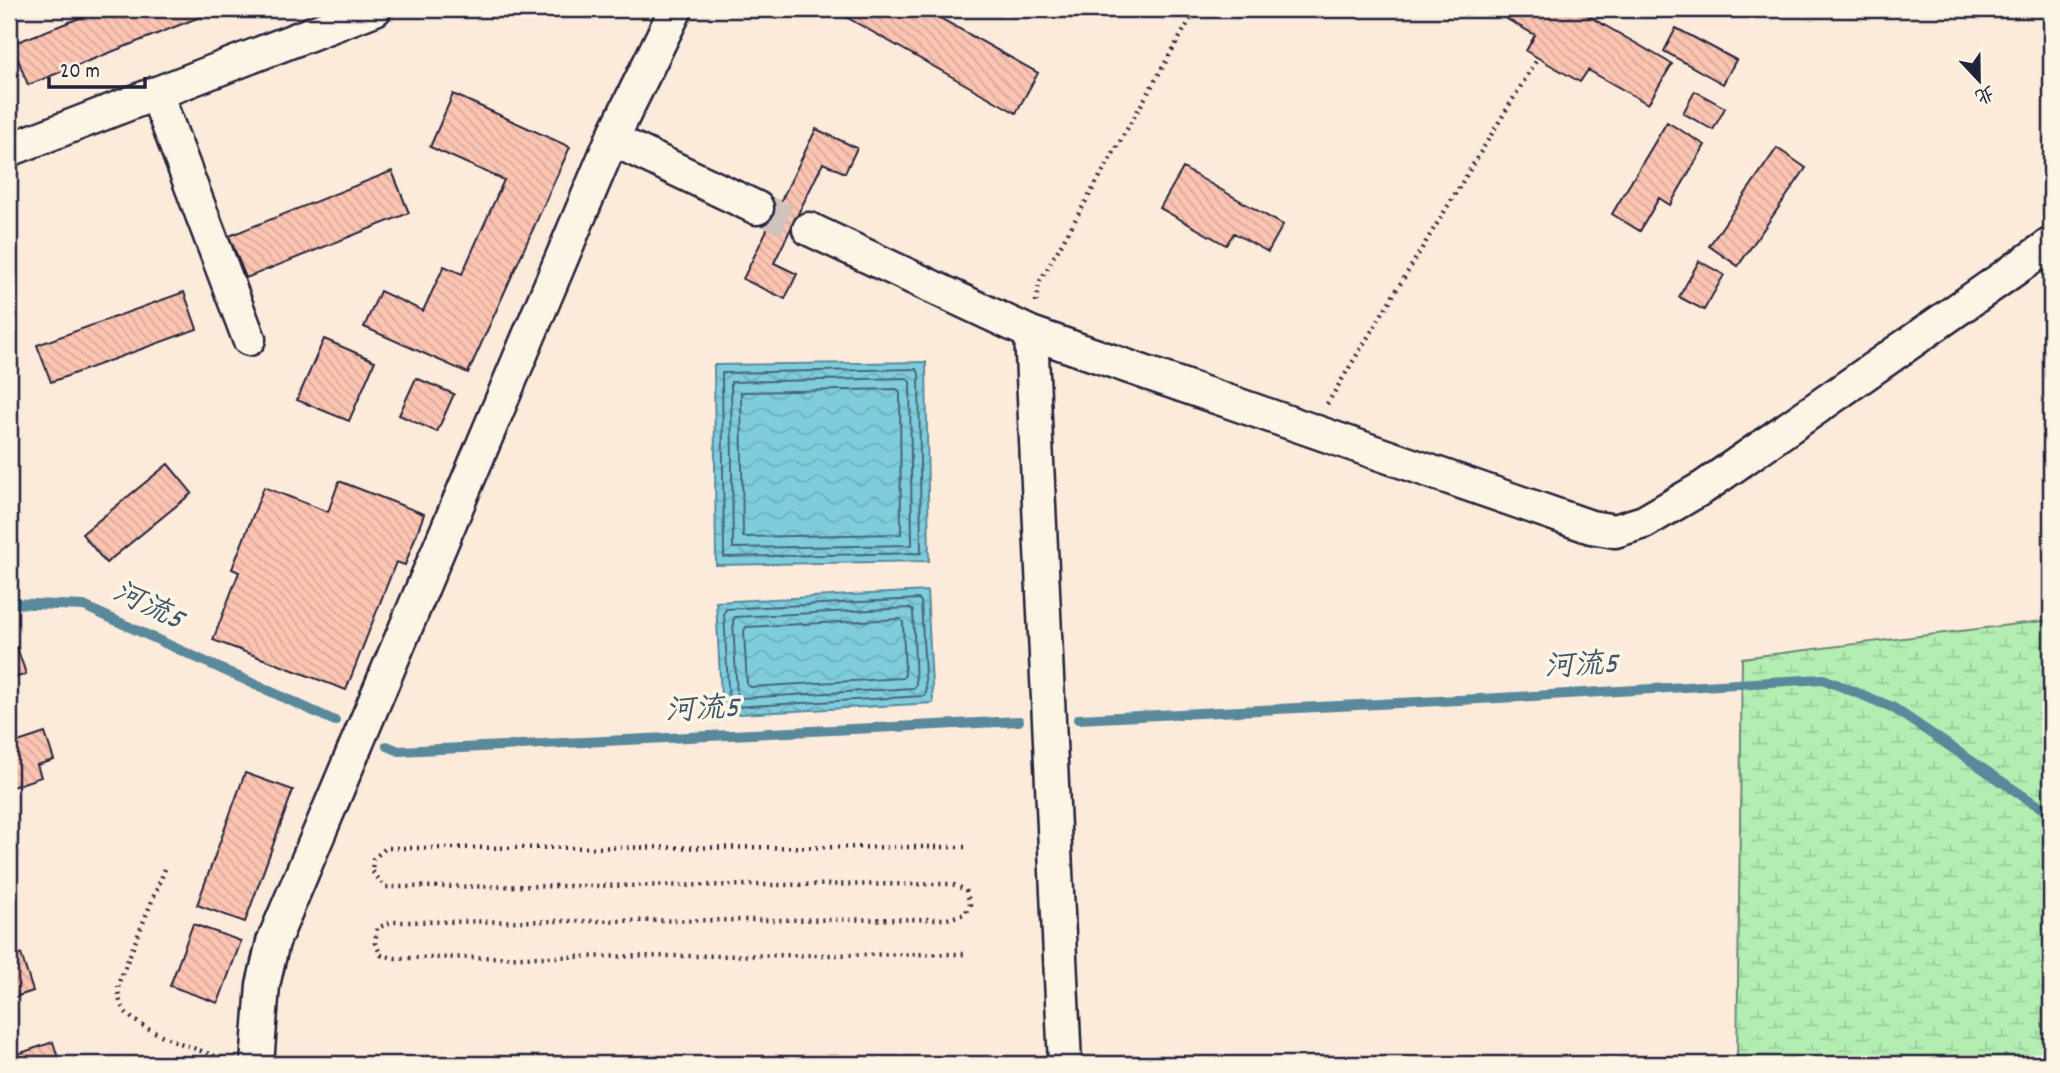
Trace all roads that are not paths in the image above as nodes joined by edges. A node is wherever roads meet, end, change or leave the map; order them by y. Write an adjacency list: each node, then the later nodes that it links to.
1 (375, 9): 3 (street)
2 (676, 9): 4 (street)
3 (156, 93): 5 (street); 10 (street)
4 (612, 139): 6 (street); 11 (street)
5 (9, 150)
6 (757, 208)
7 (809, 229): 9 (street)
8 (2051, 244): 9 (street)
9 (1031, 333): 12 (street)
10 (249, 339)
11 (257, 1064)
12 (1065, 1064)

